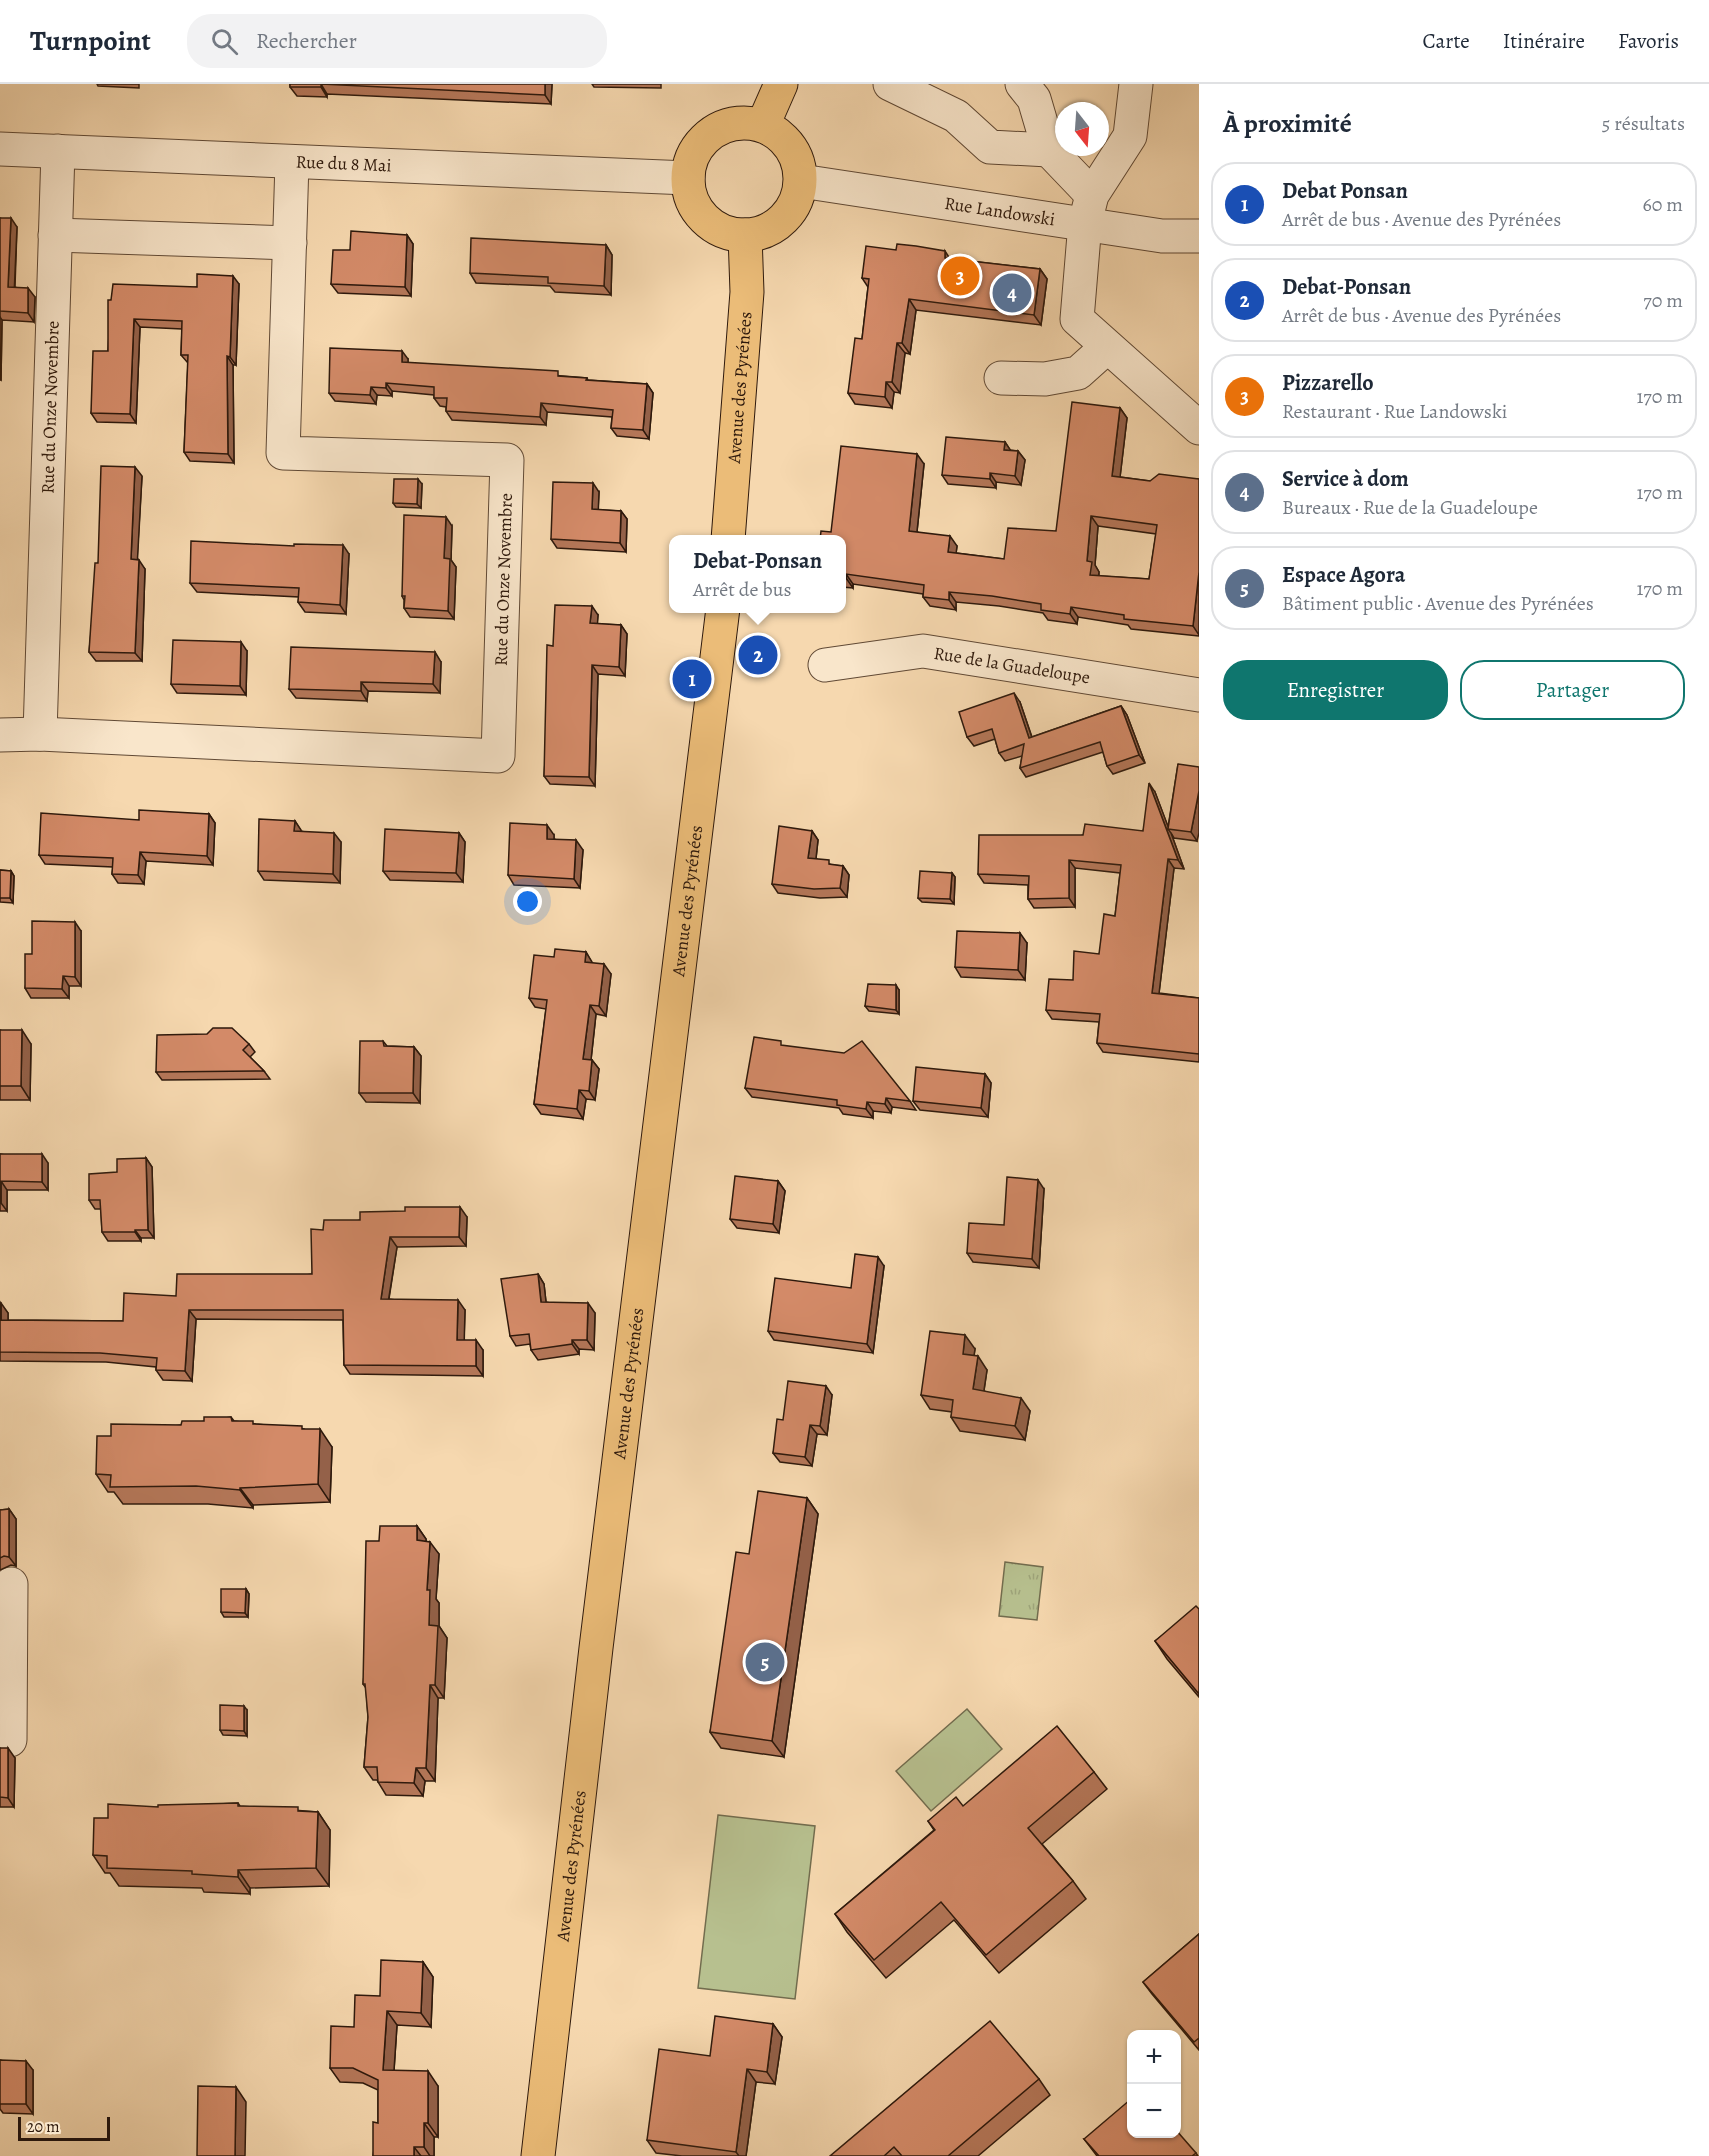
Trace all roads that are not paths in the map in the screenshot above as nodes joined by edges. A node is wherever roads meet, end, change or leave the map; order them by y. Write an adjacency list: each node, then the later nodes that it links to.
1 (781, 84): 5 (main road)
2 (890, 84): 7 (street)
3 (1136, 84): 12 (street)
4 (1033, 89): 7 (street)
5 (762, 125): 10 (main road); 11 (main road)
6 (0, 149): 8 (street, Rue du 8 Mai)
7 (1049, 150): 12 (street)
8 (58, 151): 9 (street, Rue du 8 Mai); 13 (street, Rue du Onze Novembre)
9 (292, 162): 10 (street, Rue du 8 Mai); 16 (street, Rue du Onze Novembre)
10 (688, 178): 14 (main road)
11 (801, 181): 12 (street, Rue Landowski); 14 (main road)
12 (1088, 209): 15 (street, Rue Landowski); 17 (street)
13 (56, 235): 16 (street); 24 (street, Rue du Onze Novembre)
14 (745, 235): 20 (main road, Avenue des Pyrénées)
15 (1199, 236)
16 (290, 243): 24 (street, Rue du Onze Novembre)
17 (1107, 347): 18 (street); 19 (street)
18 (1001, 378)
19 (1199, 428)
20 (728, 535)
21 (723, 613): 29 (main road, Avenue des Pyrénées)
22 (825, 664): 23 (street, Rue de la Guadeloupe)
23 (1199, 695)
24 (40, 734): 25 (street, Rue du Onze Novembre)
25 (0, 735)
26 (11, 1584): 27 (street)
27 (5, 1665): 28 (street)
28 (10, 1740)
29 (538, 2156)

